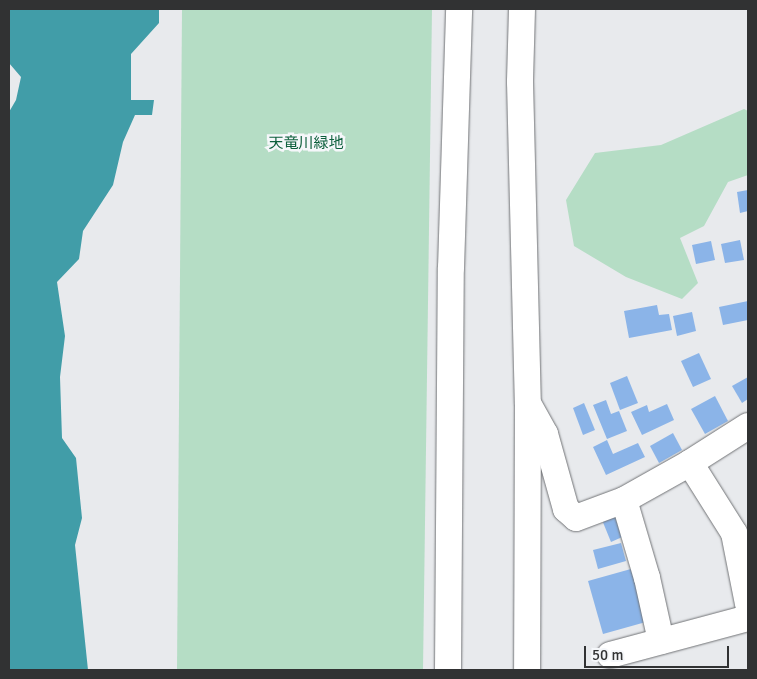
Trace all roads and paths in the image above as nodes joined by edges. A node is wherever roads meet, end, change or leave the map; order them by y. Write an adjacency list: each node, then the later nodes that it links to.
1 (459, 9): 11 (street)
2 (522, 9): 3 (street)
3 (528, 404): 6 (street); 12 (street)
4 (748, 426): 5 (street)
5 (690, 463): 6 (street); 7 (street)
6 (624, 500): 9 (street)
7 (748, 604)
8 (748, 618): 9 (street)
9 (661, 641): 10 (street)
10 (610, 655)
11 (448, 670)
12 (527, 670)

